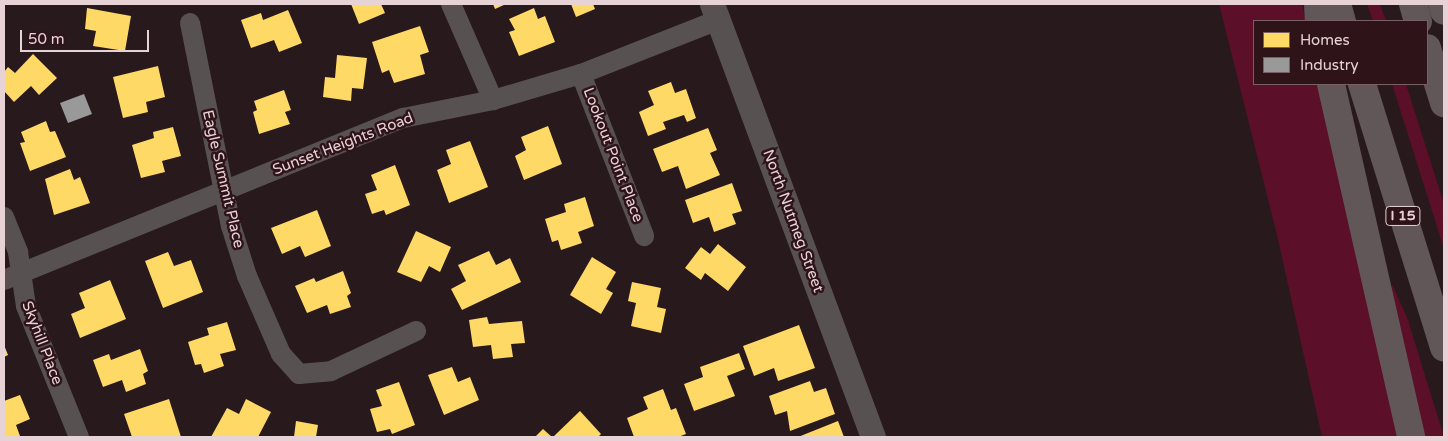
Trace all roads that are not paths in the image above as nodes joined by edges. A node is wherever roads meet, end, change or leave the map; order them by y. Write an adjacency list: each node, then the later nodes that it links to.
1 (451, 4): 16 (street)
2 (1318, 4): 8 (highway)
3 (1337, 4): 9 (highway)
4 (1413, 4): 10 (highway)
5 (1442, 4): 7 (highway)
6 (715, 12): 13 (street, Sunset Heights Road); 25 (street, North Nutmeg Street)
7 (1444, 12)
8 (1319, 20)
9 (1342, 20)
10 (1418, 20)
11 (190, 23): 18 (street, Eagle Summit Place)
12 (1428, 51): 17 (highway)
13 (581, 74): 16 (street, Sunset Heights Road); 20 (street, Lookout Point Place)
14 (1331, 85): 26 (highway)
15 (1362, 85): 23 (highway, I 15)
16 (493, 100): 18 (street, Sunset Heights Road)
17 (1444, 103)
18 (224, 191): 21 (street, Sunset Heights Road); 22 (street, Eagle Summit Place)
19 (4, 218): 21 (street, Skyhill Place)
20 (644, 236)
21 (12, 277): 24 (street, Skyhill Place)
22 (416, 330)
23 (1444, 348)
24 (79, 437)
25 (873, 437)
26 (1411, 437)

